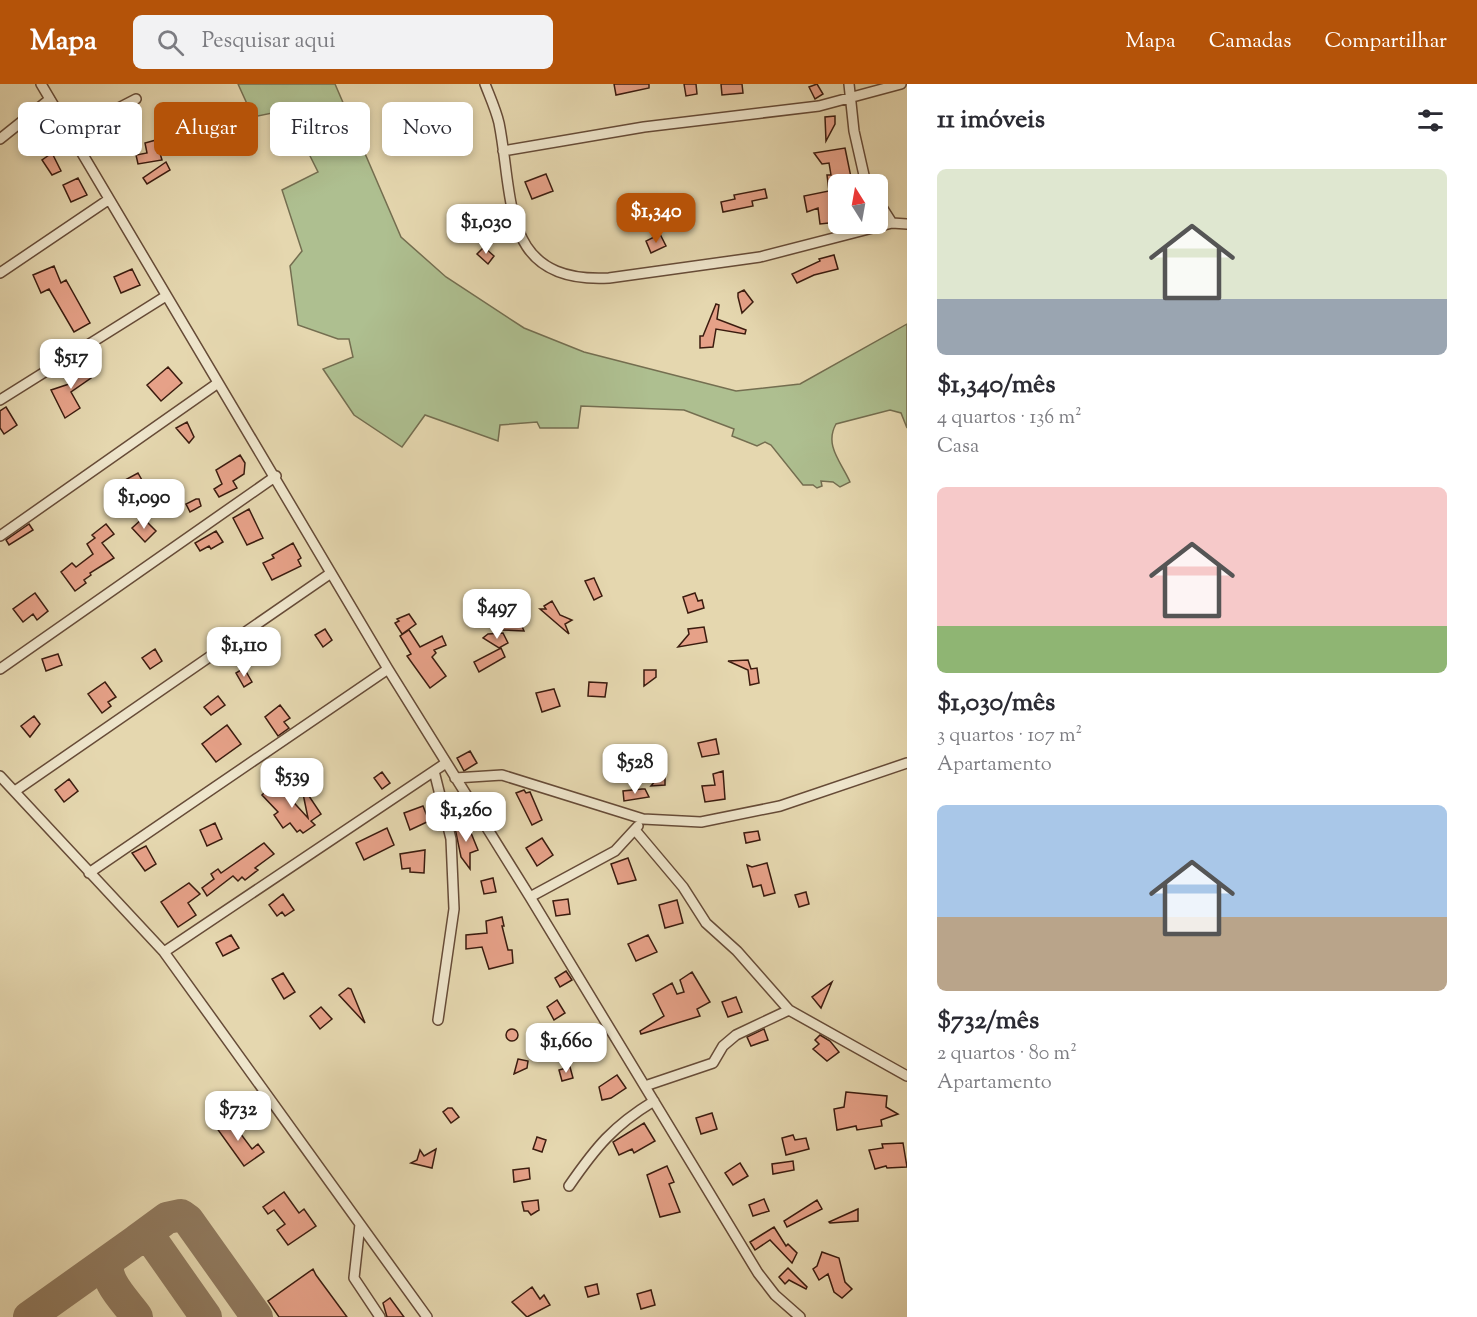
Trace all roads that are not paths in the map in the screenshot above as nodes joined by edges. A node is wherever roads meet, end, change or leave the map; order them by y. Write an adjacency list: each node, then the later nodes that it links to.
1 (41, 84): 6 (street)
2 (485, 84): 11 (street)
3 (849, 84): 5 (street)
4 (901, 84): 5 (street)
5 (852, 97): 11 (street); 13 (street)
6 (50, 99): 8 (street); 10 (street)
7 (136, 99): 9 (street)
8 (52, 102)
9 (130, 102)
10 (0, 138)
11 (503, 151): 16 (street)
12 (83, 156): 14 (street)
13 (864, 174)
14 (108, 200): 18 (street); 19 (street)
15 (888, 217): 16 (street)
16 (892, 223): 17 (street)
17 (907, 224)
18 (0, 273)
19 (166, 296): 20 (street); 21 (street)
20 (218, 382): 22 (street); 23 (street)
21 (0, 400)
22 (276, 476): 24 (street); 25 (street)
23 (0, 536)
24 (331, 573): 26 (street); 32 (street)
25 (0, 669)
26 (388, 669): 27 (street); 35 (street)
27 (446, 763): 29 (street); 31 (street)
28 (907, 763): 33 (street)
29 (434, 771): 37 (street); 39 (street)
30 (0, 776): 32 (street)
31 (455, 778): 33 (street); 36 (street)
32 (15, 791): 35 (street)
33 (643, 819): 34 (street)
34 (635, 830): 36 (street); 38 (street)
35 (89, 873): 37 (street)
36 (531, 897): 41 (street)
37 (164, 952): 44 (street)
38 (789, 1010): 40 (street); 41 (street)
39 (438, 1020)
40 (907, 1076)
41 (645, 1086): 42 (street)
42 (654, 1101): 43 (street); 47 (street)
43 (569, 1186)
44 (360, 1224): 45 (street); 46 (street)
45 (380, 1317)
46 (428, 1317)
47 (800, 1317)

